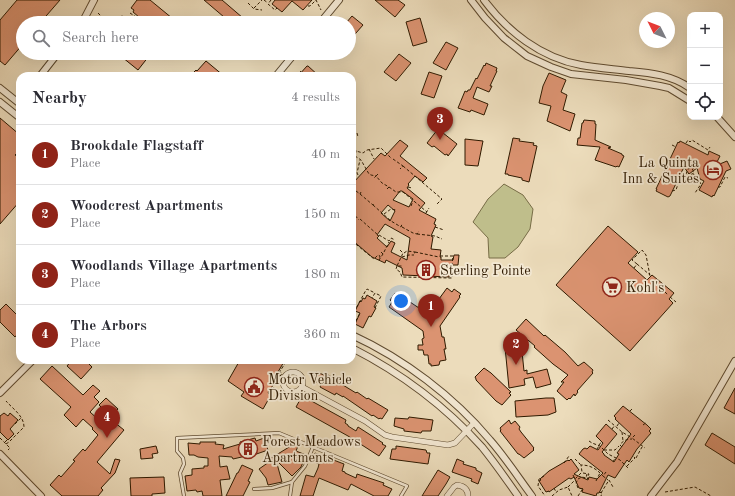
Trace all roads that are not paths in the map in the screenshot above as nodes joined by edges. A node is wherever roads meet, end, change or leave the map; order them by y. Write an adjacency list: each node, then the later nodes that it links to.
1 (94, 0): 5 (street)
2 (471, 0): 14 (street)
3 (484, 0): 11 (street)
4 (337, 1): 6 (street)
5 (86, 16)
6 (325, 16)
7 (53, 60): 9 (street)
8 (289, 60): 10 (street)
9 (43, 72)
10 (279, 72)
11 (687, 86)
12 (0, 88): 13 (street)
13 (16, 100)
14 (687, 100)
15 (0, 102): 17 (street)
16 (16, 105): 17 (street)
17 (10, 110): 18 (street)
18 (16, 115)
19 (720, 120): 20 (street)
20 (735, 137)
21 (356, 337): 27 (street)
22 (356, 350): 28 (street)
23 (735, 361): 41 (street)
24 (29, 364): 26 (street)
25 (302, 387): 25 (street); 28 (street)
26 (0, 393)
27 (474, 423): 28 (street); 40 (street)
28 (467, 431): 39 (street)
29 (312, 446): 31 (lane); 34 (lane); 36 (lane)
30 (0, 454): 33 (street)
31 (292, 482): 32 (lane); 35 (lane)
32 (254, 489)
33 (41, 496)
34 (184, 496)
35 (290, 496)
36 (401, 496)
37 (447, 496): 38 (street)
38 (468, 496)
39 (518, 496)
40 (532, 496)
41 (651, 496)

